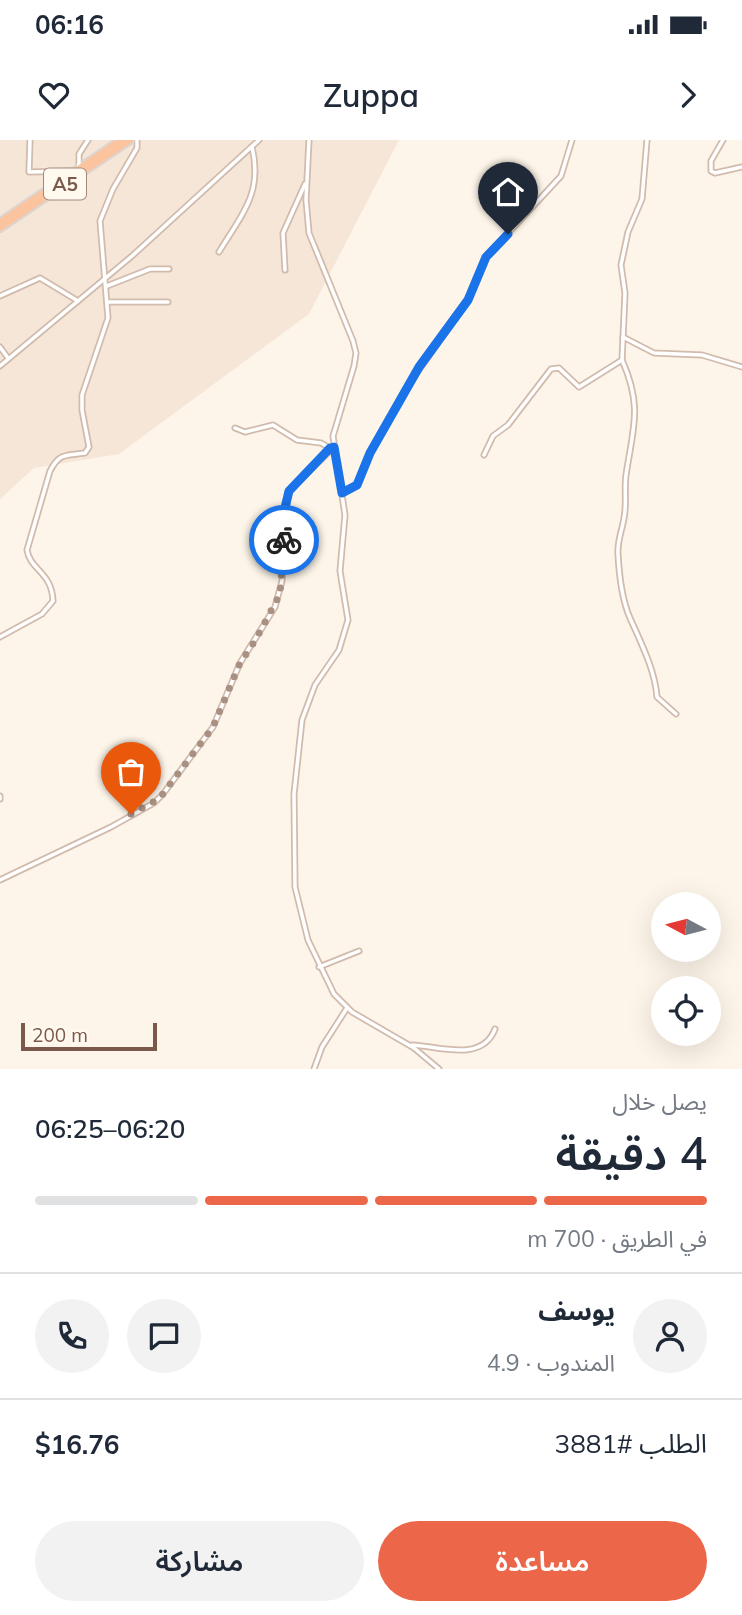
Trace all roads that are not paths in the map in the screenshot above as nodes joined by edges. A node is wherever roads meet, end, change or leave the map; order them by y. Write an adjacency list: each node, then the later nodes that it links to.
1 (30, 140): 14 (street)
2 (88, 140): 14 (street)
3 (121, 140): 12 (highway, A5)
4 (130, 140): 12 (highway, A5)
5 (137, 140): 21 (street)
6 (259, 140): 11 (street)
7 (309, 140): 15 (street)
8 (572, 140): 36 (street)
9 (647, 140): 27 (street)
10 (723, 140): 13 (street)
11 (251, 147): 18 (street); 21 (street)
12 (99, 158): 14 (highway, A5)
13 (742, 167)
14 (82, 169): 16 (highway, A5); 17 (highway, A5)
15 (307, 183): 20 (street); 34 (street)
16 (0, 222)
17 (0, 228)
18 (219, 252)
19 (169, 269): 22 (street)
20 (285, 270)
21 (106, 277): 22 (street); 24 (street)
22 (107, 286): 25 (street)
23 (0, 296): 24 (street)
24 (78, 300): 29 (street)
25 (107, 302): 26 (street); 37 (street)
26 (168, 302)
27 (623, 337): 30 (street); 32 (street)
28 (0, 347): 29 (street)
29 (8, 358): 31 (street)
30 (622, 360): 35 (street); 38 (street)
31 (0, 366)
32 (742, 368)
33 (235, 428): 34 (street)
34 (332, 447): 36 (street); 39 (street)
35 (485, 455)
36 (342, 493): 41 (street)
37 (0, 637)
38 (676, 714)
39 (0, 880)
40 (359, 951): 41 (street)
41 (319, 967): 42 (street)
42 (347, 1008): 44 (street); 45 (street)
43 (495, 1029): 44 (street)
44 (410, 1045): 46 (street)
45 (314, 1069)
46 (439, 1069)

